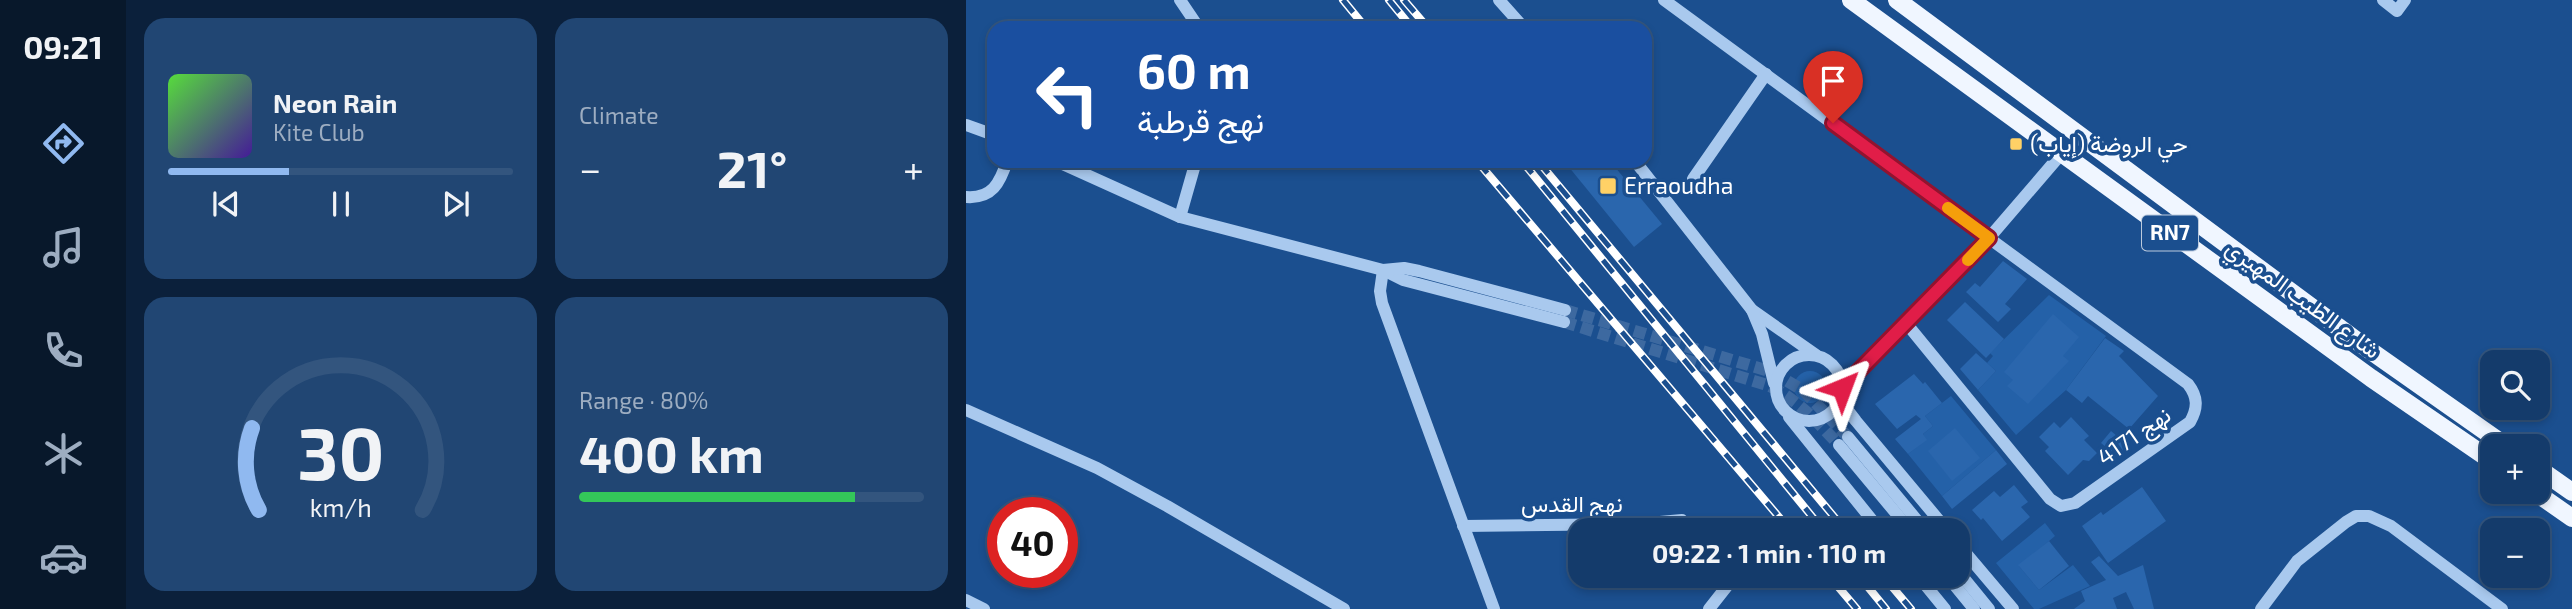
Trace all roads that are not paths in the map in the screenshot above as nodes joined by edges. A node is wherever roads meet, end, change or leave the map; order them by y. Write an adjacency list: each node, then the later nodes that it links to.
1 (1180, 0): 8 (street)
2 (1499, 0): 9 (street)
3 (1664, 0): 10 (street)
4 (1851, 0): 13 (main road, شارع الطيب المهيري / RN7)
5 (1897, 0): 32 (main road, شارع الطيب المهيري / RN7)
6 (2383, 0): 7 (street)
7 (2401, 5)
8 (1194, 21)
9 (1518, 21)
10 (1766, 74): 18 (street); 21 (street)
11 (966, 125): 12 (street)
12 (987, 132)
13 (2062, 153): 21 (street); 33 (main road, شارع الطيب المهيري / RN7)
14 (1005, 168): 19 (street)
15 (1072, 168): 20 (street)
16 (1194, 168): 20 (street)
17 (1640, 168): 23 (street)
18 (1693, 178)
19 (966, 197)
20 (1180, 216): 22 (street)
21 (1989, 238): 25 (street); 25 (street, نهج 4171)
22 (1383, 270): 24 (street); 43 (street)
23 (1752, 310): 26 (street); 28 (street)
24 (1565, 316)
25 (1906, 323): 27 (street)
26 (1821, 357): 27 (street); 28 (street); 29 (street)
27 (1866, 363): 29 (street)
28 (1775, 385): 31 (street)
29 (1842, 391): 31 (street); 40 (street)
30 (966, 410): 52 (street)
31 (1787, 414): 37 (street)
32 (2489, 434)
33 (2480, 453)
34 (2550, 476): 35 (main road)
35 (2572, 492)
36 (2550, 503): 41 (main road)
37 (1870, 518)
38 (1901, 518): 39 (street)
39 (1914, 518)
40 (1937, 518)
41 (2572, 518)
42 (1568, 523): 43 (street, نهج القدس)
43 (1463, 526): 53 (street)
44 (1970, 558): 58 (street)
45 (1970, 586): 57 (street)
46 (1726, 588): 54 (street)
47 (1927, 588): 55 (street)
48 (1956, 588): 56 (street)
49 (966, 600): 51 (street)
50 (2485, 604): 59 (street); 60 (street)
51 (984, 609)
52 (1344, 609)
53 (1494, 609)
54 (1709, 609)
55 (1945, 609)
56 (1973, 609)
57 (1989, 609)
58 (2012, 609)
59 (2260, 609)
60 (2502, 609)

